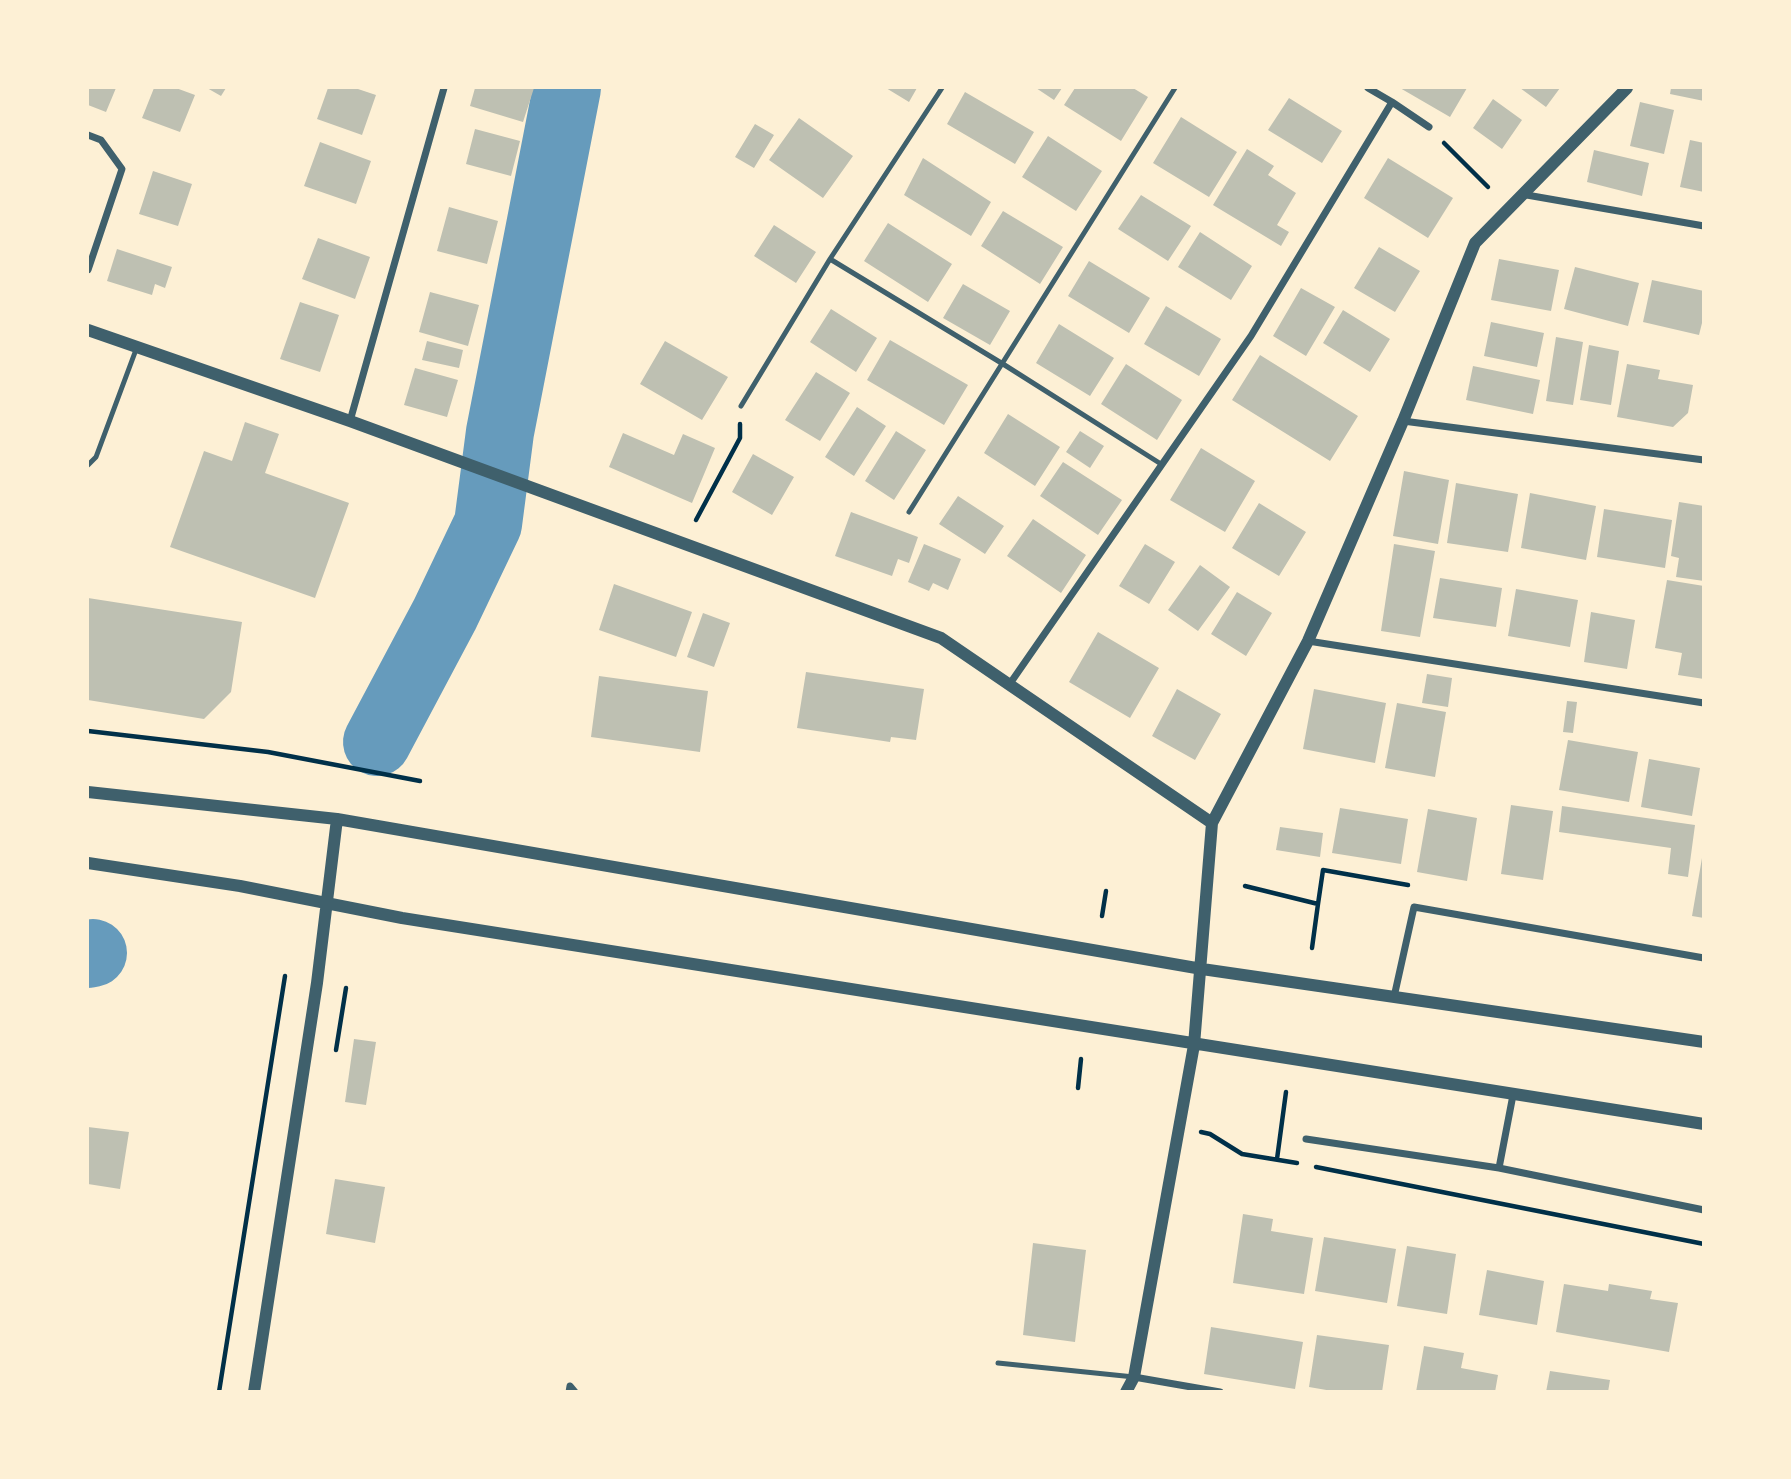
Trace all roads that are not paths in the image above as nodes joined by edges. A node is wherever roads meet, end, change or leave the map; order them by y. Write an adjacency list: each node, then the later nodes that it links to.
1 (444, 88): 17 (street)
2 (942, 88): 11 (lane)
3 (1175, 88): 15 (lane)
4 (1368, 88): 6 (street)
5 (1627, 88): 9 (street)
6 (1392, 103): 7 (street); 20 (street)
7 (1429, 127)
8 (88, 135): 12 (street)
9 (1521, 194): 10 (street); 18 (street)
10 (1703, 226)
11 (830, 259): 15 (lane); 16 (lane)
12 (88, 270)
13 (88, 330): 14 (street)
14 (137, 347): 17 (street); 21 (lane)
15 (1003, 364): 20 (lane); 22 (lane)
16 (741, 406)
17 (350, 421): 24 (street)
18 (1403, 421): 19 (street); 23 (street)
19 (1703, 460)
20 (1161, 464): 24 (street)
21 (88, 465)
22 (909, 512)
23 (1308, 641): 25 (street); 28 (street)
24 (1009, 685): 28 (street)
25 (1703, 703)
26 (88, 792): 27 (street)
27 (337, 819): 30 (street); 32 (street)
28 (1212, 823): 32 (street)
29 (88, 863): 30 (street)
30 (327, 905): 35 (street); 43 (street)
31 (1703, 958): 33 (street)
32 (1202, 969): 33 (street); 35 (street)
33 (1394, 997): 34 (street)
34 (1703, 1042)
35 (1194, 1045): 36 (street); 42 (street)
36 (1513, 1095): 37 (street); 39 (street)
37 (1703, 1124)
38 (1306, 1139): 39 (street)
39 (1499, 1168): 40 (street)
40 (1703, 1210)
41 (998, 1363): 42 (lane)
42 (1134, 1377): 46 (street); 47 (street)
43 (254, 1391)
44 (569, 1391): 45 (street)
45 (575, 1391)
46 (1126, 1391)
47 (1220, 1391)

